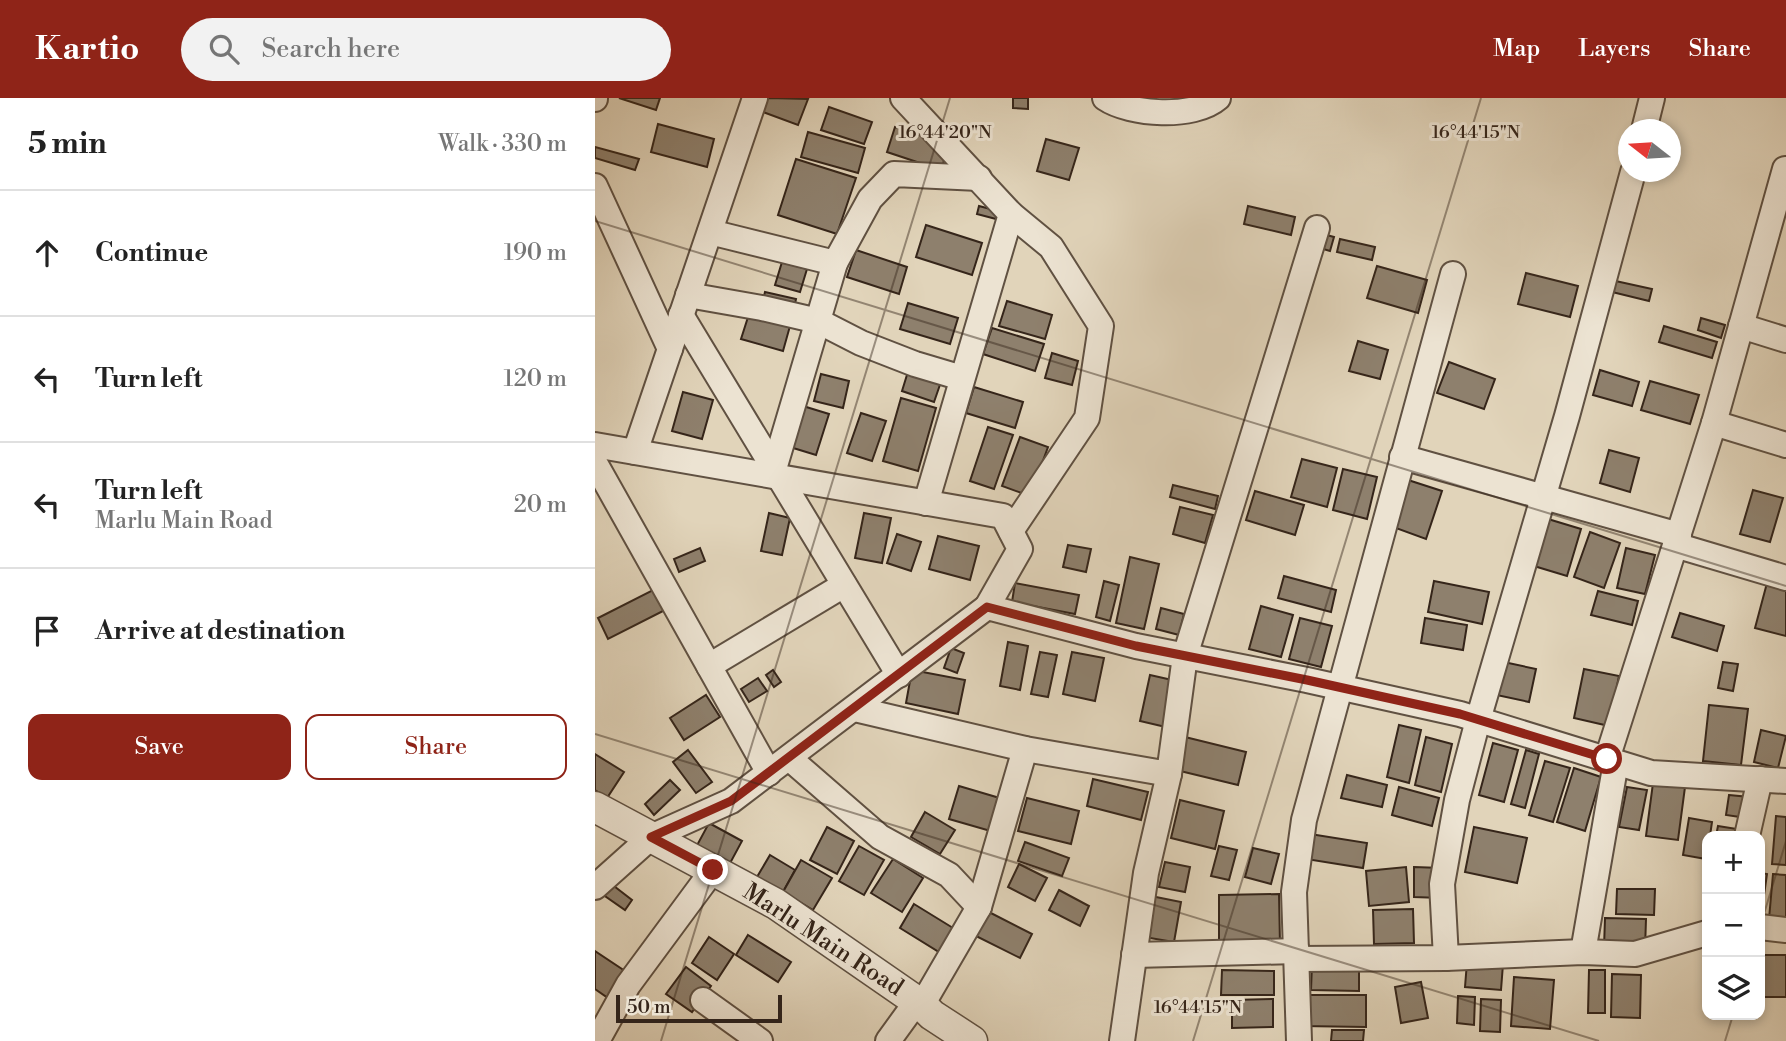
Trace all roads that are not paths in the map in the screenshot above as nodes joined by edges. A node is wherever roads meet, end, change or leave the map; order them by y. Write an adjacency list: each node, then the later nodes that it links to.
1 (755, 98): 14 (street)
2 (903, 98): 8 (street)
3 (1105, 98): 4 (street)
4 (1217, 98)
5 (1652, 99): 6 (street)
6 (1647, 119)
7 (1785, 169): 11 (street)
8 (979, 178): 12 (street); 15 (street)
9 (1630, 182): 30 (street)
10 (595, 186): 21 (street)
11 (1780, 213): 19 (street)
12 (1011, 214): 22 (street); 32 (street)
13 (1317, 228): 37 (street)
14 (709, 232): 15 (street); 17 (street)
15 (835, 263): 18 (street)
16 (1453, 274): 27 (street)
17 (685, 305): 18 (street); 21 (street); 29 (street)
18 (818, 321): 22 (street); 29 (street)
19 (1741, 326): 20 (street); 23 (street)
20 (1786, 340)
21 (670, 349): 26 (street)
22 (962, 378): 31 (street)
23 (1714, 423): 25 (street); 33 (street)
24 (595, 445): 26 (street)
25 (1786, 445)
26 (635, 452): 29 (street)
27 (1402, 457): 30 (street); 40 (street)
28 (595, 463): 38 (street)
29 (777, 473): 31 (street); 35 (street)
30 (1542, 497): 33 (street); 42 (street)
31 (926, 503): 32 (street)
32 (1011, 531): 36 (street)
33 (1677, 540): 34 (street); 45 (street)
34 (1786, 578)
35 (844, 584): 38 (street); 39 (street)
36 (987, 607): 37 (street); 39 (street)
37 (1185, 656): 40 (street); 47 (street)
38 (709, 666): 46 (street)
39 (899, 675): 41 (street)
40 (1339, 687): 42 (street); 61 (street)
41 (855, 709): 43 (street); 44 (street)
42 (1478, 720): 45 (street); 62 (street)
43 (1025, 749): 47 (street); 55 (street)
44 (789, 758): 46 (street); 55 (street)
45 (1611, 760): 48 (street); 59 (street)
46 (769, 773): 52 (street)
47 (1170, 774): 60 (street)
48 (1760, 779): 49 (street); 51 (street)
49 (1786, 780)
50 (595, 807): 52 (street, Marlu Main Road)
51 (1748, 831)
52 (651, 837): 53 (street, Marlu Main Road); 54 (street)
53 (713, 870): 64 (street, Marlu Main Road); 65 (street)
54 (595, 887)
55 (979, 907): 64 (street)
56 (1765, 928): 57 (street)
57 (1786, 930)
58 (1702, 934): 59 (street)
59 (1583, 952): 62 (street)
60 (1134, 955): 61 (street); 69 (street)
61 (1297, 955): 62 (street); 70 (street)
62 (1446, 958)
63 (703, 1000): 66 (street)
64 (919, 1003): 67 (street); 68 (street, Marlu Main Road)
65 (597, 1041)
66 (761, 1041)
67 (888, 1041)
68 (972, 1041)
69 (1122, 1041)
70 (1299, 1041)

